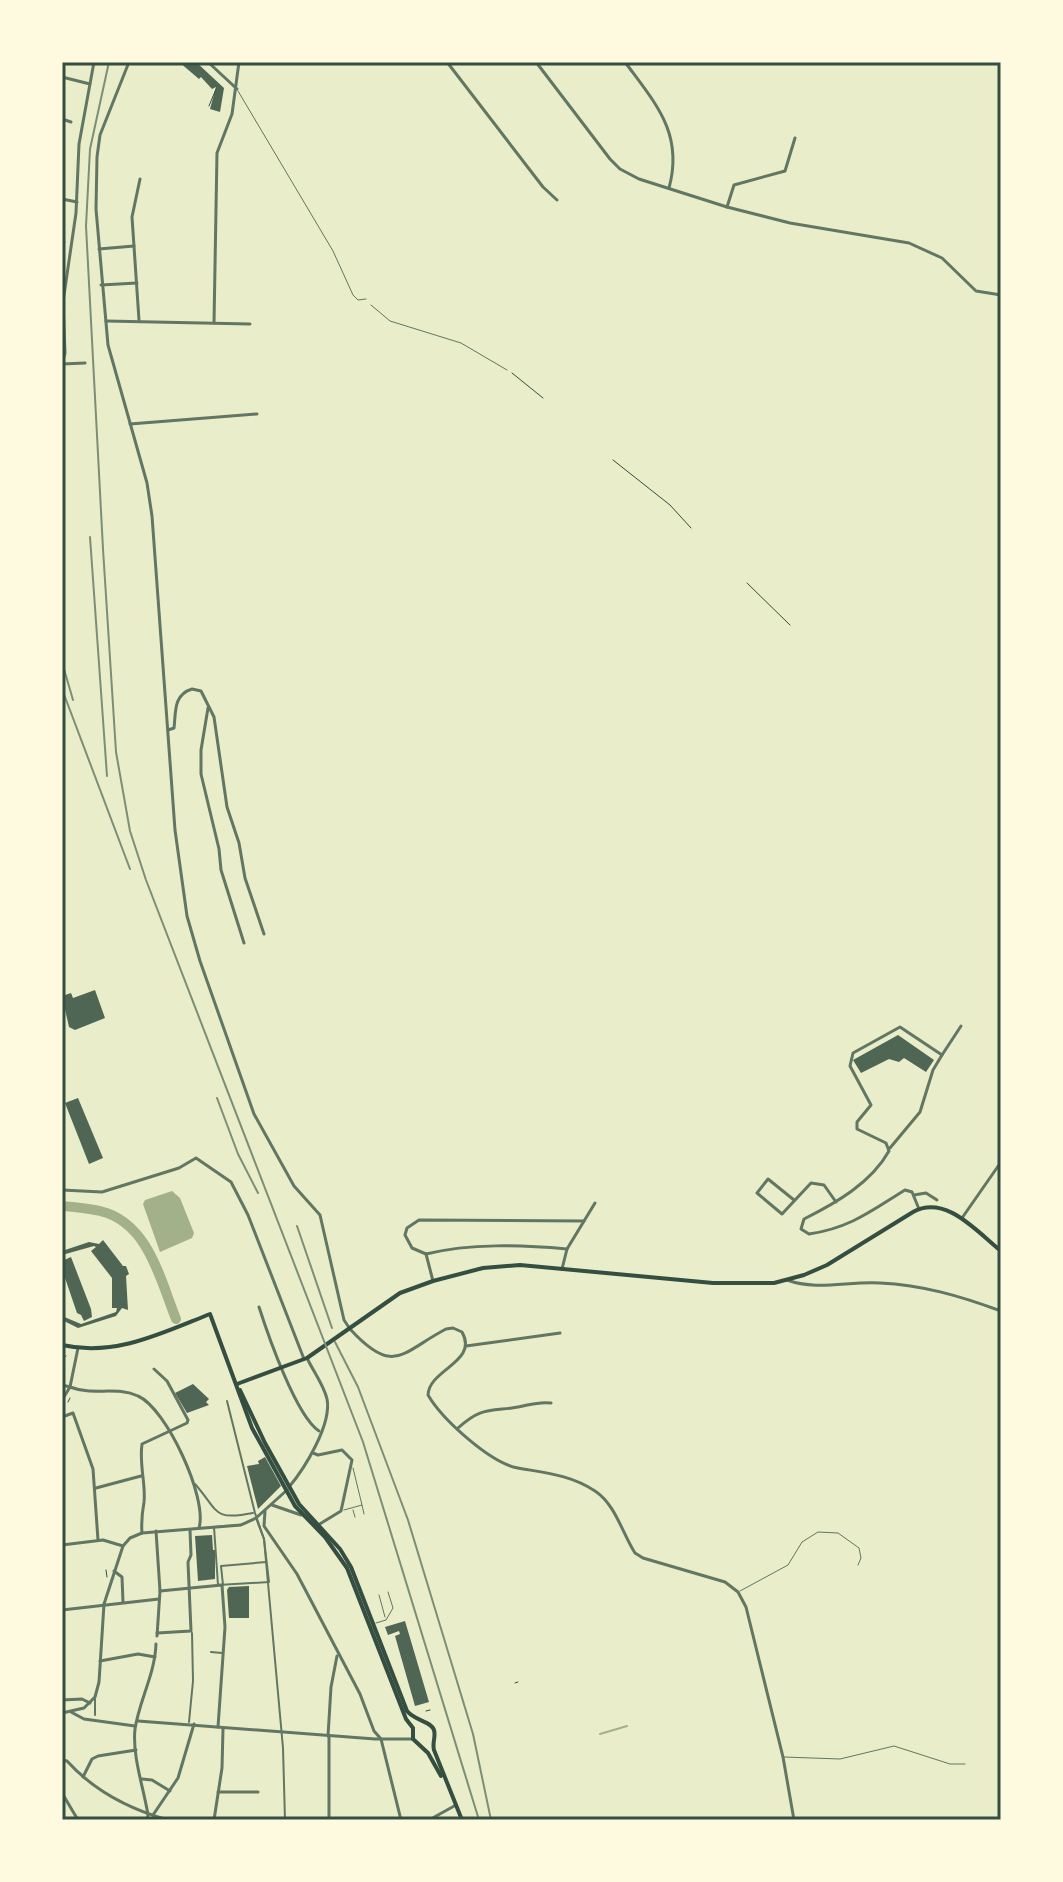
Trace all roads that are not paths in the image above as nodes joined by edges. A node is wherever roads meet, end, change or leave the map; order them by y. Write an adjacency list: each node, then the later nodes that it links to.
1 (94, 62): 9 (street)
2 (129, 62): 21 (street)
3 (208, 62): 10 (street)
4 (239, 62): 10 (street)
5 (447, 62): 17 (street)
6 (536, 62): 15 (street)
7 (625, 62): 15 (street)
8 (62, 77): 9 (street)
9 (90, 84): 18 (street)
10 (237, 89): 25 (lane); 29 (street)
11 (62, 119): 12 (street)
12 (71, 122)
13 (795, 138): 19 (street)
14 (140, 179): 20 (street)
15 (669, 189): 19 (street)
16 (62, 199): 18 (street)
17 (557, 200)
18 (77, 202): 32 (street)
19 (727, 207): 24 (street)
20 (134, 246): 21 (street); 22 (street)
21 (99, 249): 23 (street)
22 (137, 283): 23 (street); 27 (street)
23 (101, 285): 28 (street)
24 (1001, 295)
25 (366, 299)
26 (371, 305): 33 (lane)
27 (139, 320): 28 (street); 29 (street)
28 (104, 321): 35 (street)
29 (214, 323): 30 (street)
30 (250, 324)
31 (85, 363): 32 (street)
32 (62, 364)
33 (507, 370)
34 (257, 414): 35 (street)
35 (130, 424): 37 (street)
36 (208, 708): 37 (street); 38 (street); 39 (street)
37 (167, 730): 64 (street)
38 (264, 934)
39 (244, 943)
40 (961, 1026): 41 (street)
41 (942, 1055): 42 (street); 42 (street)
42 (889, 1148): 48 (street)
43 (1001, 1162): 51 (street)
44 (62, 1190): 69 (street)
45 (914, 1195): 47 (street); 48 (street); 50 (street)
46 (794, 1200): 46 (street); 48 (street)
47 (937, 1200)
48 (836, 1202)
49 (595, 1203): 52 (street)
50 (919, 1209): 51 (main road); 57 (main road)
51 (961, 1219): 54 (main road)
52 (584, 1221): 53 (street); 55 (street)
53 (567, 1249): 55 (street); 56 (street)
54 (1001, 1251)
55 (426, 1254): 59 (street)
56 (562, 1269): 58 (main road); 59 (main road)
57 (802, 1276): 58 (main road); 60 (street); 61 (street)
58 (787, 1280): 60 (street)
59 (433, 1281): 64 (main road)
60 (802, 1285): 61 (street)
61 (813, 1286): 63 (street)
62 (259, 1307): 70 (street)
63 (1001, 1311)
64 (350, 1329): 67 (street); 69 (main road)
65 (560, 1333): 67 (street)
66 (62, 1345): 68 (main road)
67 (466, 1346): 79 (street)
68 (78, 1348): 72 (main road); 74 (street)
69 (306, 1358): 70 (main road); 81 (street)
70 (282, 1367): 72 (main road); 81 (street)
71 (154, 1369): 80 (street)
72 (237, 1384): 87 (main road)
73 (62, 1385): 74 (street)
74 (70, 1387): 75 (street); 80 (street)
75 (62, 1400)
76 (227, 1401): 94 (street)
77 (551, 1403): 79 (street)
78 (62, 1417): 86 (street)
79 (458, 1428): 114 (street)
80 (168, 1431): 84 (street); 85 (street)
81 (321, 1432): 82 (street)
82 (312, 1453): 83 (street); 87 (street)
83 (352, 1465): 89 (lane); 92 (street)
84 (141, 1476): 86 (street); 102 (street)
85 (195, 1484): 94 (street); 100 (street)
86 (96, 1488): 103 (street)
87 (288, 1488): 88 (street); 95 (main road); 97 (main road)
88 (272, 1505): 91 (street); 95 (street)
89 (362, 1505): 90 (lane); 93 (lane)
90 (352, 1507): 92 (lane); 96 (lane)
91 (265, 1511): 94 (street); 126 (street)
92 (341, 1511): 97 (street)
93 (364, 1514)
94 (255, 1515): 98 (street); 106 (street)
95 (301, 1515): 97 (main road)
96 (355, 1517)
97 (317, 1526): 121 (main road)
98 (214, 1527): 100 (street); 110 (street)
99 (189, 1528): 100 (street); 101 (street); 111 (street)
100 (199, 1528)
101 (156, 1531): 102 (street); 112 (street)
102 (142, 1533): 105 (street)
103 (98, 1540): 104 (street); 105 (street)
104 (62, 1545)
105 (123, 1546): 108 (street)
106 (267, 1562): 109 (street); 110 (street)
107 (858, 1565): 114 (lane)
108 (114, 1571): 117 (street); 118 (street)
109 (269, 1582): 110 (street); 142 (street)
110 (220, 1585): 111 (street); 125 (street)
111 (190, 1587): 112 (street); 122 (street)
112 (160, 1591): 116 (street)
113 (388, 1592): 120 (lane)
114 (738, 1592): 149 (street)
115 (379, 1595): 120 (lane)
116 (159, 1599): 117 (street); 122 (street)
117 (124, 1603): 118 (street)
118 (104, 1604): 119 (street); 128 (street)
119 (62, 1610)
120 (386, 1620): 121 (lane)
121 (372, 1624): 136 (main road); 140 (main road)
122 (191, 1631): 137 (street)
123 (156, 1644): 127 (street)
124 (211, 1652): 125 (street)
125 (223, 1653): 139 (street)
126 (338, 1654): 143 (street); 144 (street)
127 (155, 1657): 128 (street); 135 (street)
128 (100, 1661): 129 (street)
129 (95, 1697): 131 (street); 134 (street)
130 (62, 1700): 131 (street)
131 (90, 1703): 132 (street)
132 (71, 1712): 133 (street); 138 (street)
133 (62, 1713)
134 (95, 1715)
135 (138, 1721): 137 (street); 138 (street)
136 (421, 1722): 140 (main road); 146 (main road)
137 (192, 1724): 139 (street); 154 (street)
138 (135, 1726): 148 (street)
139 (218, 1727): 141 (street)
140 (413, 1728): 145 (main road)
141 (223, 1729): 142 (street); 155 (street)
142 (282, 1733): 143 (street); 164 (street)
143 (329, 1736): 144 (street); 165 (street)
144 (381, 1739): 145 (street); 166 (street)
145 (413, 1739): 147 (main road)
146 (431, 1741): 147 (main road); 157 (main road)
147 (423, 1745): 157 (main road)
148 (136, 1750): 152 (street); 153 (street)
149 (783, 1757): 151 (lane); 169 (street)
150 (62, 1760): 152 (street)
151 (965, 1764)
152 (83, 1777): 160 (street)
153 (142, 1779): 154 (street); 160 (street)
154 (170, 1791): 160 (street)
155 (218, 1792): 156 (street); 163 (street)
156 (258, 1792)
157 (450, 1792): 159 (main road)
158 (62, 1793): 161 (street)
159 (456, 1805): 167 (street); 168 (main road)
160 (149, 1817): 162 (street)
161 (78, 1820)
162 (168, 1820)
163 (214, 1820)
164 (285, 1820)
165 (329, 1820)
166 (401, 1820)
167 (429, 1820)
168 (462, 1820)
169 (794, 1820)

